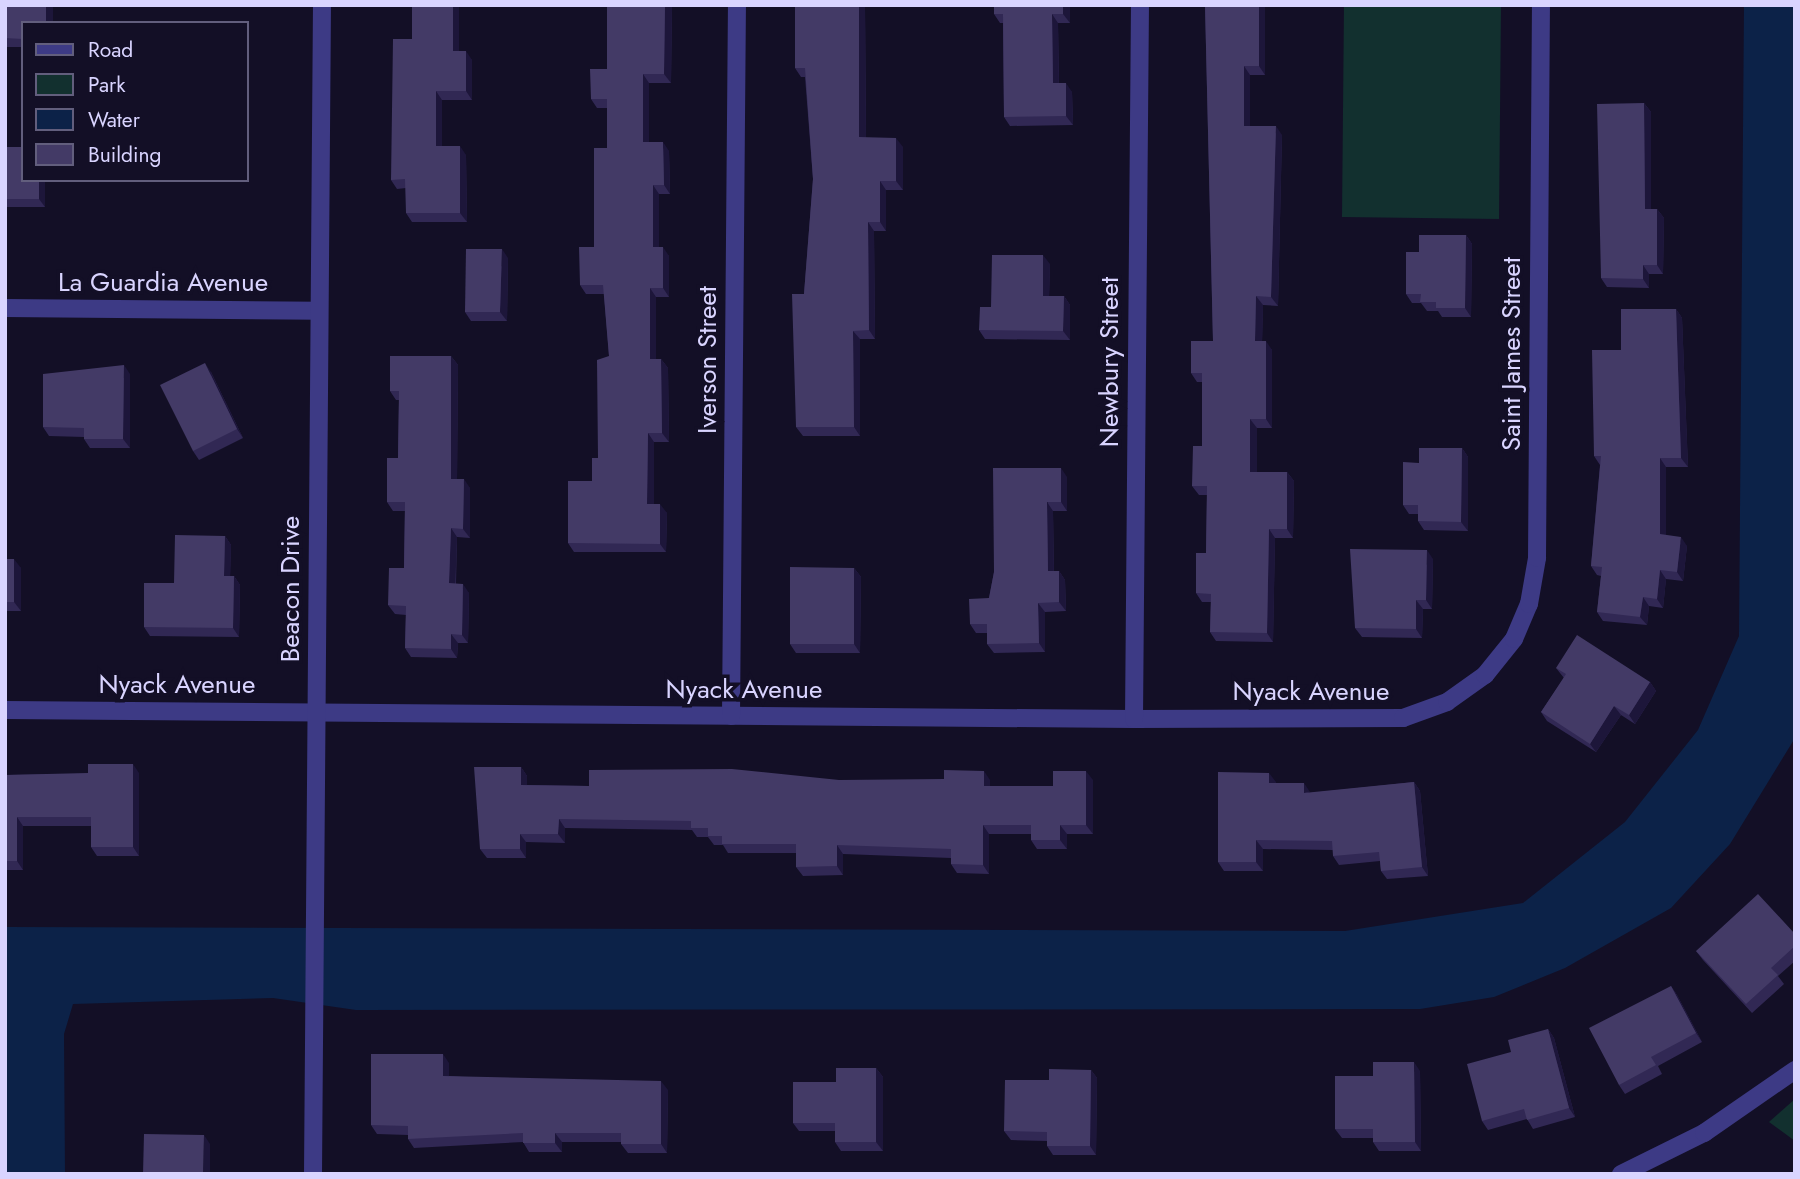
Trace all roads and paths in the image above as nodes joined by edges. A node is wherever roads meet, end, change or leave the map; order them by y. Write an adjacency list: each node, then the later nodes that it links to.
1 (322, 5): 6 (street, Beacon Drive)
2 (737, 5): 10 (street, Iverson Street)
3 (1140, 5): 11 (street, Newbury Street)
4 (1541, 5): 7 (street, Saint James Street)
5 (5, 308): 6 (street, La Guardia Avenue)
6 (319, 311): 9 (street, Beacon Drive)
7 (1474, 683): 11 (street, Nyack Avenue)
8 (5, 710): 9 (street, Nyack Avenue)
9 (316, 713): 10 (street, Nyack Avenue); 13 (street, Beacon Drive)
10 (731, 716): 11 (street, Nyack Avenue)
11 (1134, 719)
12 (1795, 1070): 14 (street)
13 (313, 1174)
14 (1621, 1174)

